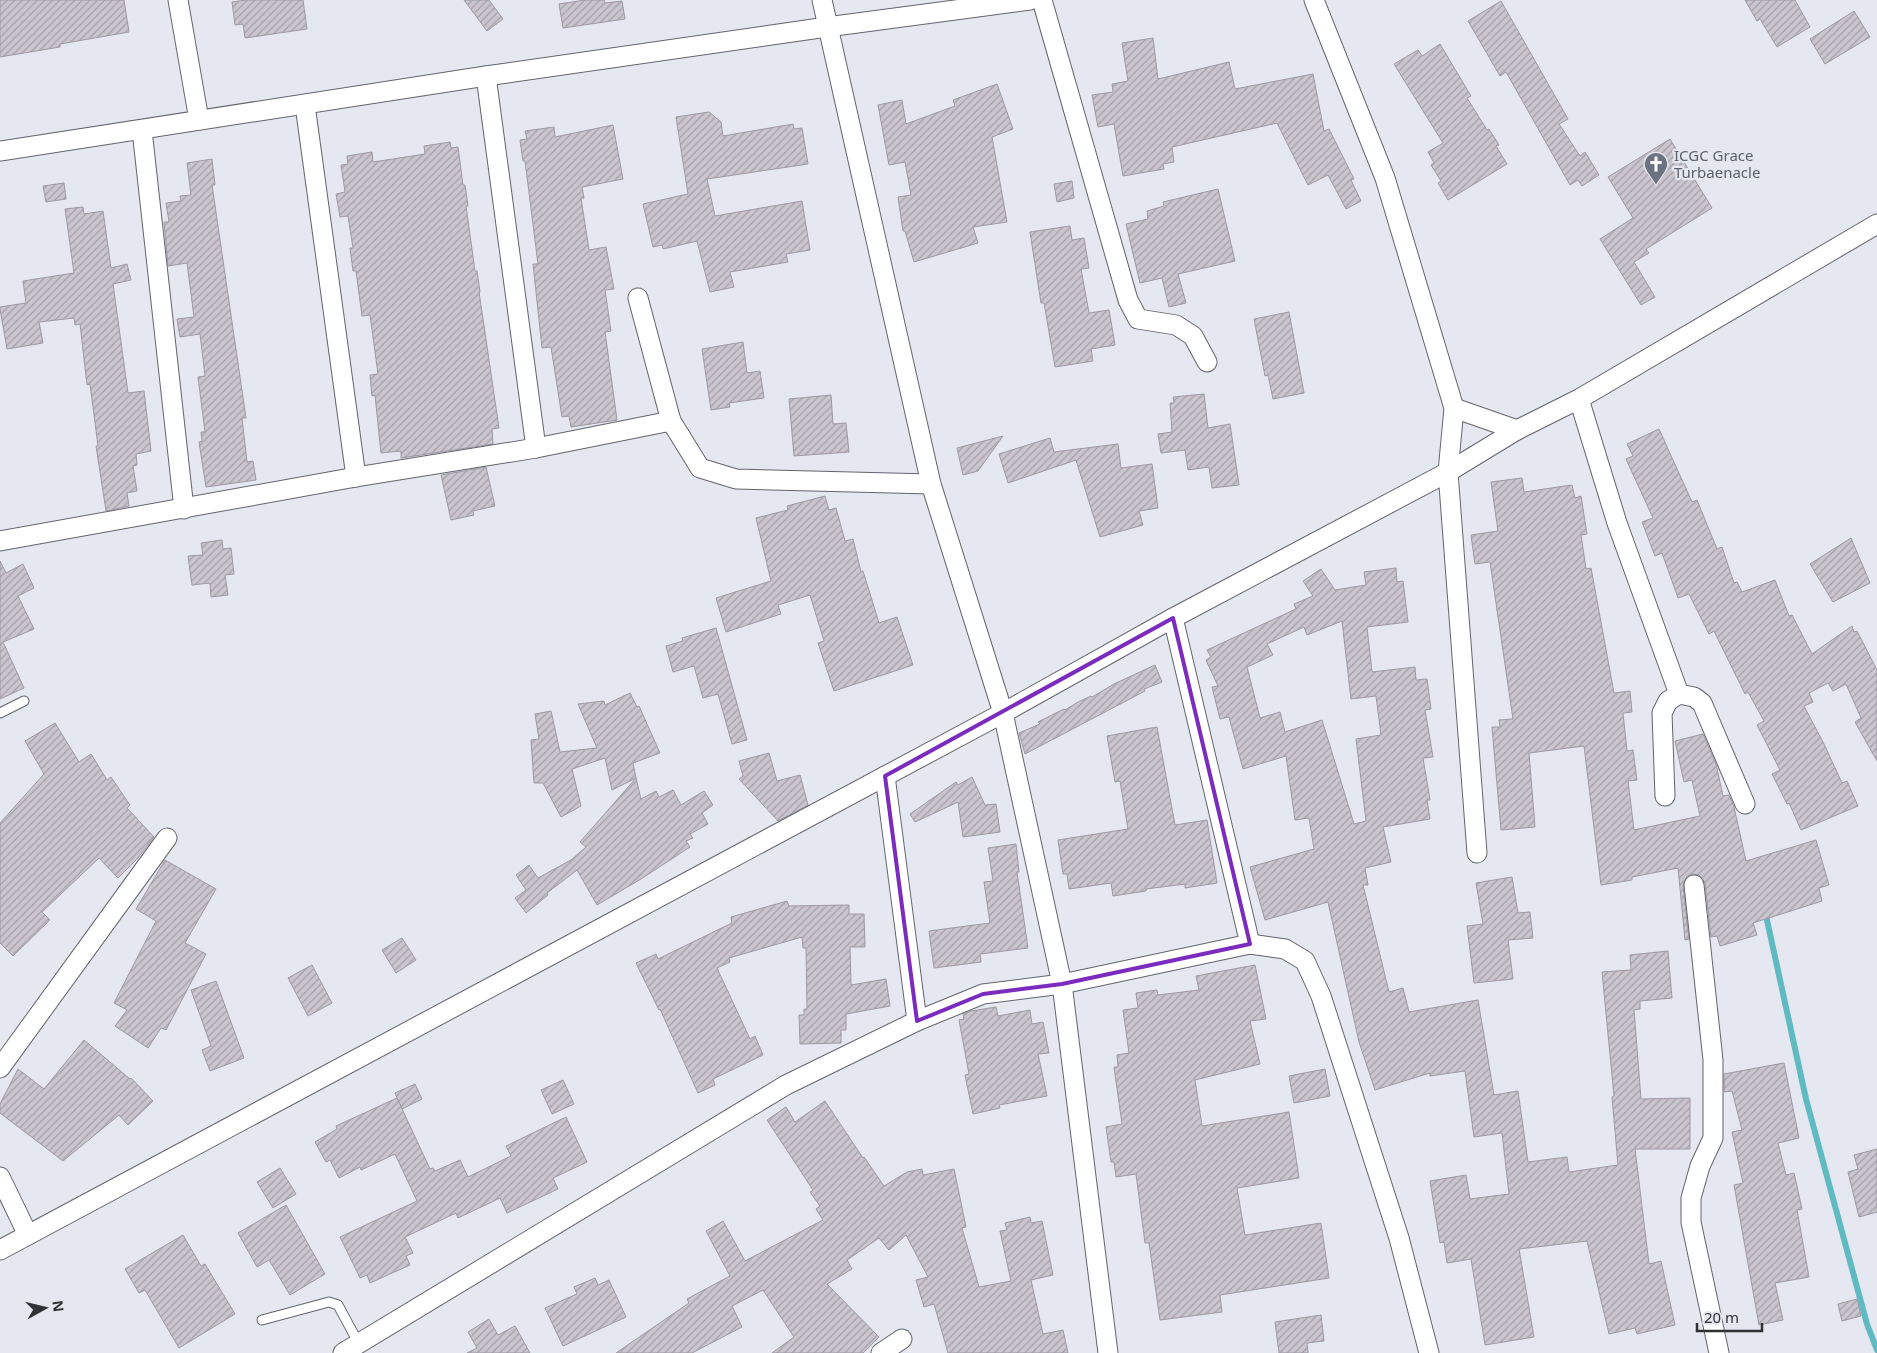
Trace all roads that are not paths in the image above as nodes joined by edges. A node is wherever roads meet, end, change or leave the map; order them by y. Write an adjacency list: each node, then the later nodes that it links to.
1 (178, 0): 9 (street)
2 (822, 0): 6 (street)
3 (1030, 0): 6 (street)
4 (1042, 0): 14 (street)
5 (1314, 0): 16 (street)
6 (828, 27): 7 (street); 22 (street)
7 (486, 76): 8 (street); 19 (street)
8 (304, 105): 9 (street); 21 (street)
9 (200, 120): 10 (street)
10 (142, 130): 11 (street); 23 (street)
11 (0, 151)
12 (1877, 224): 15 (street)
13 (638, 298): 17 (street)
14 (1207, 362)
15 (1579, 399): 18 (street); 26 (street)
16 (1454, 408): 18 (street); 20 (street)
17 (671, 421): 19 (street); 22 (street)
18 (1517, 430): 20 (street)
19 (536, 448): 21 (street)
20 (1448, 472): 25 (street); 34 (street)
21 (356, 477): 23 (street)
22 (931, 484): 28 (street)
23 (184, 509): 24 (street)
24 (0, 541)
25 (1173, 618): 28 (street); 36 (street)
26 (1679, 694): 31 (street); 32 (street)
27 (24, 701): 29 (lane)
28 (1003, 713): 30 (street); 37 (street)
29 (0, 714)
30 (885, 776): 38 (street); 41 (street)
31 (1665, 796)
32 (1745, 804)
33 (167, 838): 39 (street)
34 (1477, 852)
35 (1694, 885): 49 (street)
36 (1250, 944): 37 (street); 48 (street)
37 (1062, 984): 38 (street); 47 (street)
38 (917, 1021): 45 (street)
39 (0, 1068)
40 (0, 1177): 41 (street)
41 (28, 1235): 42 (street)
42 (0, 1250)
43 (262, 1320): 45 (lane)
44 (902, 1339): 46 (street)
45 (348, 1350)
46 (881, 1353)
47 (1108, 1353)
48 (1429, 1353)
49 (1719, 1353)

